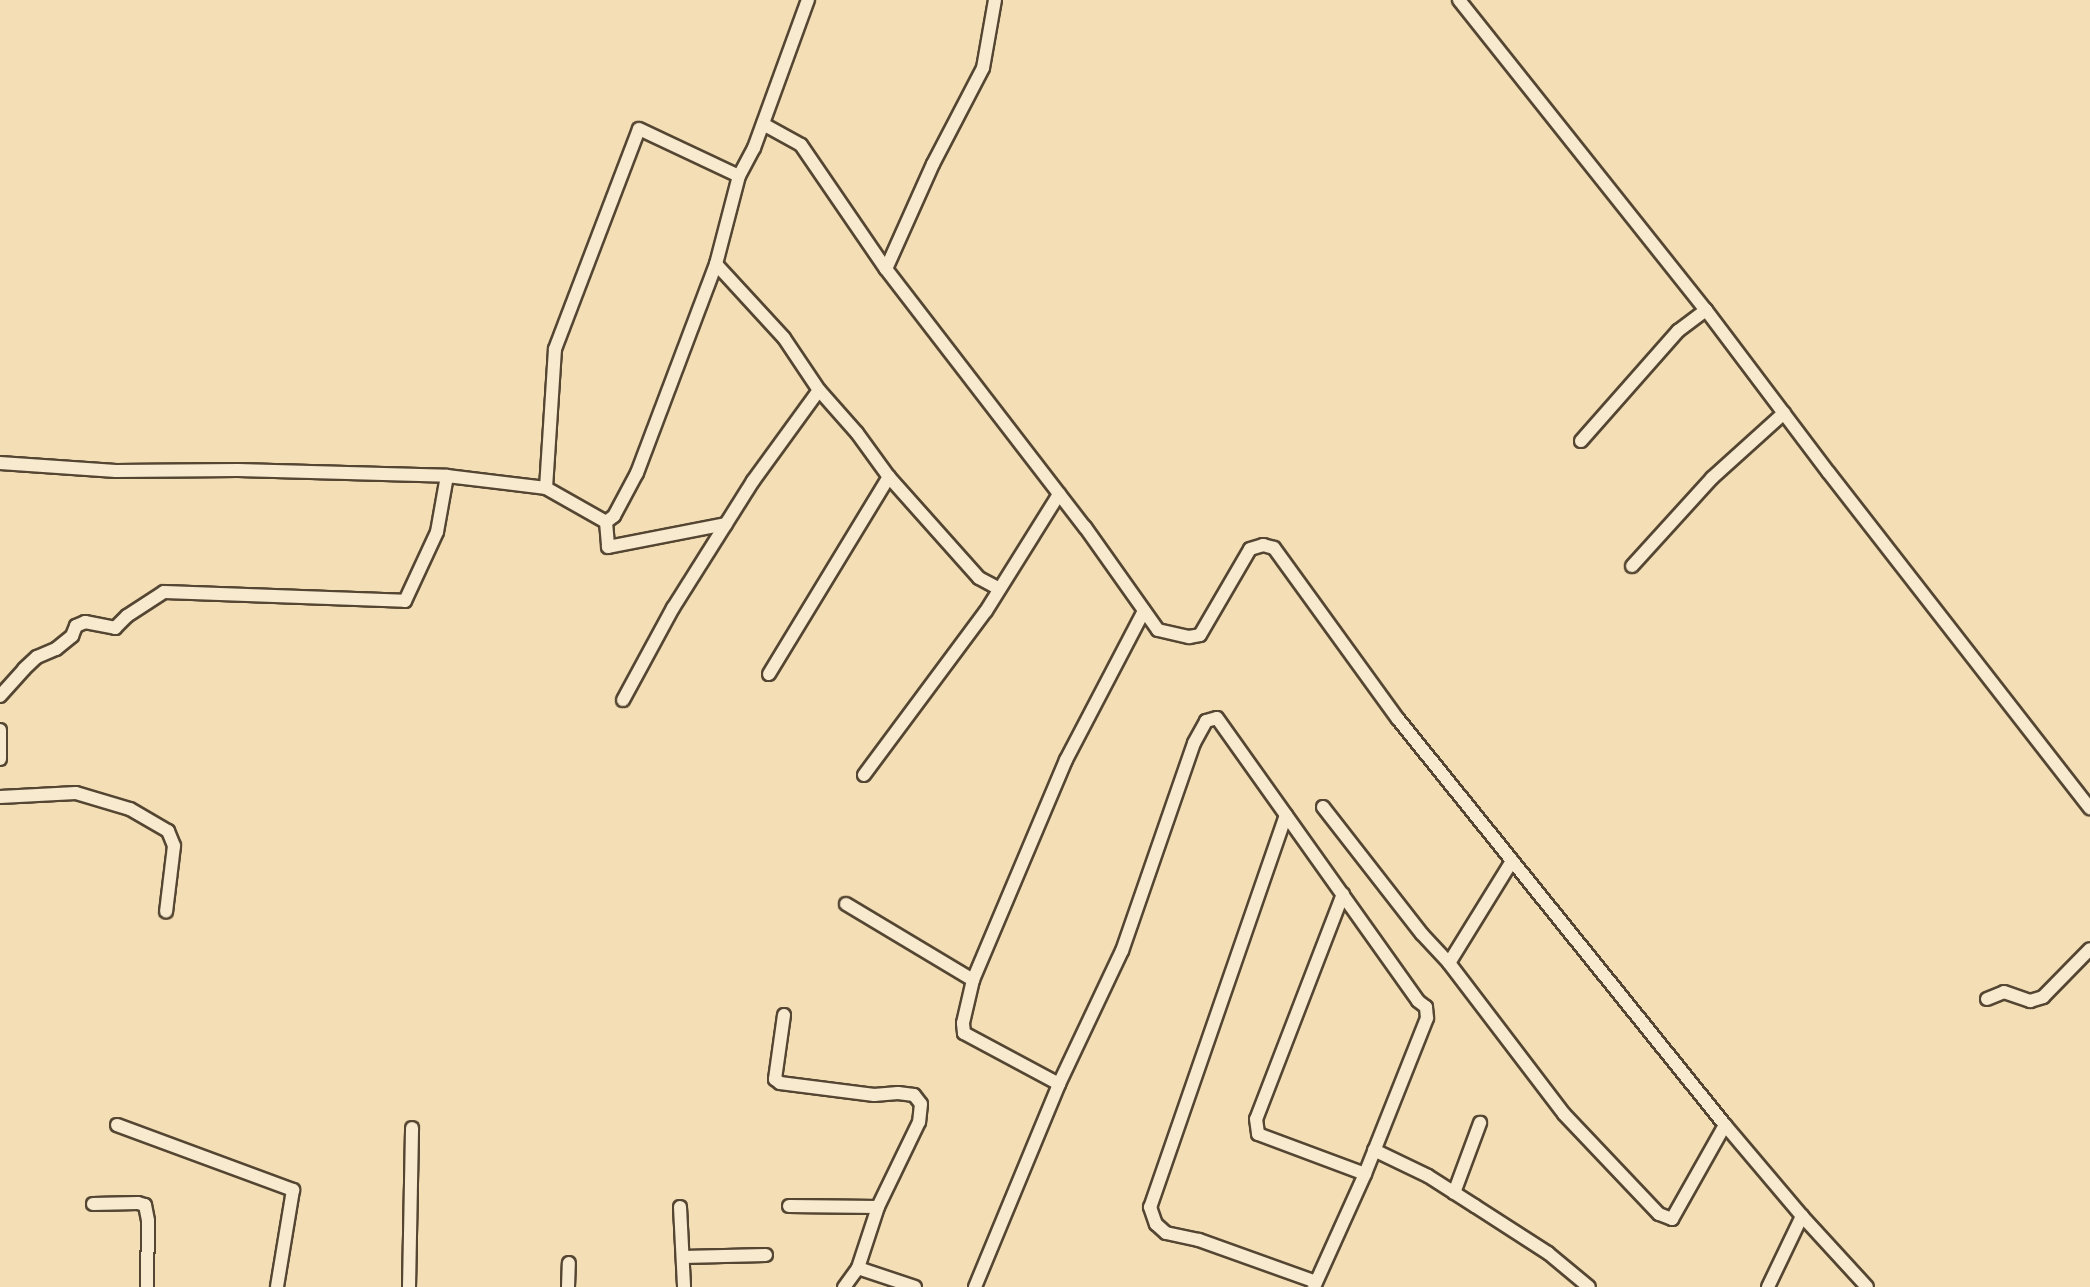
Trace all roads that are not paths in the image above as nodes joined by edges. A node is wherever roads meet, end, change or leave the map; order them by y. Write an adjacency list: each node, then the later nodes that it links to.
1 (808, 0): 4 (street)
2 (995, 0): 7 (street)
3 (1459, 0): 8 (street)
4 (763, 124): 5 (street); 7 (street)
5 (738, 176): 6 (street); 15 (street)
6 (716, 264): 9 (street); 17 (street)
7 (886, 269): 16 (street)
8 (1706, 310): 10 (street); 11 (street)
9 (818, 390): 14 (street); 18 (street)
10 (1784, 413): 19 (street); 30 (street)
11 (1581, 441)
12 (0, 463): 13 (street)
13 (447, 476): 15 (street); 23 (street)
14 (889, 477): 20 (street); 22 (street)
15 (546, 488): 17 (street)
16 (1059, 494): 20 (street); 21 (street)
17 (606, 522): 18 (street)
18 (726, 524): 24 (street)
19 (1632, 566)
20 (998, 588): 27 (street)
21 (1144, 611): 32 (street); 38 (street)
22 (769, 674)
23 (0, 696)
24 (623, 700)
25 (0, 730): 26 (street)
26 (0, 760)
27 (864, 775)
28 (0, 797): 35 (street)
29 (1323, 807): 37 (street)
30 (2090, 808)
31 (1286, 815): 33 (street); 41 (street); 58 (street)
32 (1512, 861): 37 (street); 44 (street)
33 (1343, 894): 46 (street); 47 (street)
34 (846, 904): 38 (street)
35 (166, 912)
36 (2090, 949): 39 (street)
37 (1449, 963): 44 (street)
38 (973, 980): 41 (street)
39 (1987, 999)
40 (784, 1015): 52 (street)
41 (1059, 1084): 66 (street)
42 (1480, 1123): 48 (street)
43 (117, 1125): 60 (street)
44 (1725, 1125): 53 (street)
45 (412, 1128): 61 (street)
46 (1374, 1150): 47 (street); 48 (street)
47 (1364, 1174): 58 (street)
48 (1454, 1193): 67 (street)
49 (93, 1204): 59 (street)
50 (680, 1206): 55 (street)
51 (789, 1206): 52 (street)
52 (878, 1207): 57 (street)
53 (1802, 1216): 68 (street); 69 (street)
54 (765, 1255): 55 (street)
55 (682, 1257): 63 (street)
56 (569, 1263): 62 (street)
57 (858, 1268): 64 (street); 65 (street)
58 (1315, 1285)
59 (147, 1287)
60 (278, 1287)
61 (409, 1287)
62 (568, 1287)
63 (684, 1287)
64 (844, 1287)
65 (915, 1287)
66 (975, 1287)
67 (1589, 1287)
68 (1768, 1287)
69 (1867, 1287)

